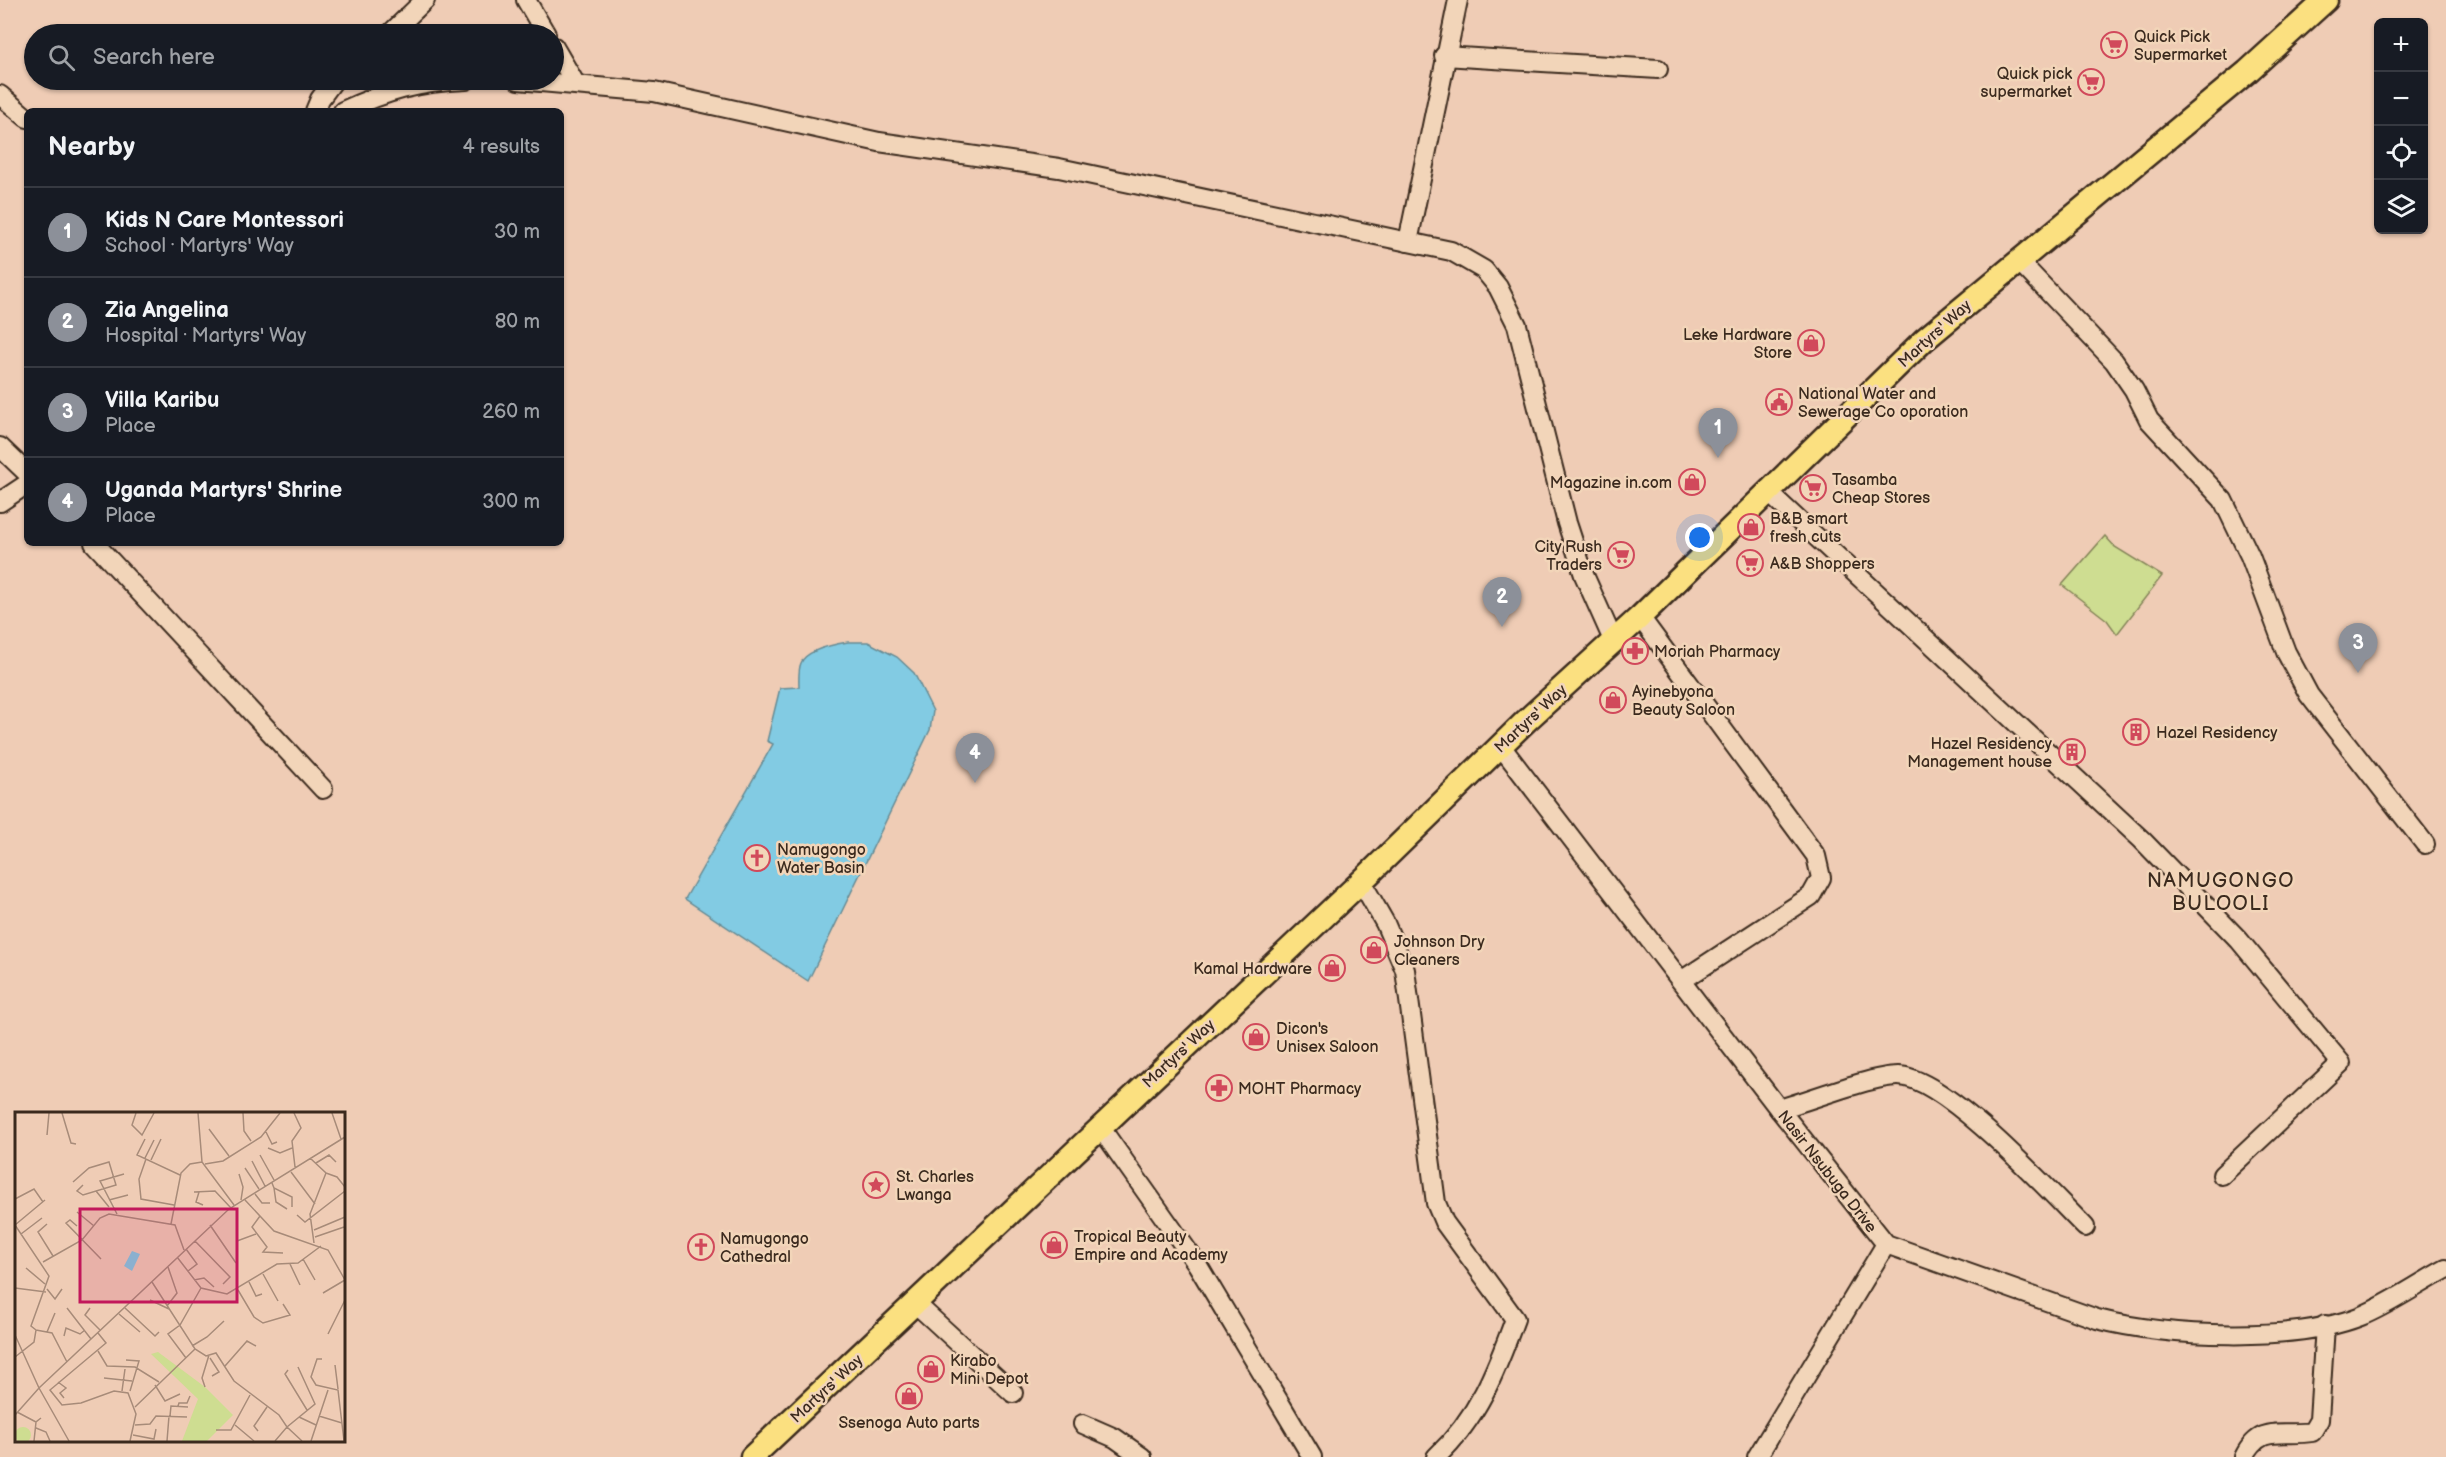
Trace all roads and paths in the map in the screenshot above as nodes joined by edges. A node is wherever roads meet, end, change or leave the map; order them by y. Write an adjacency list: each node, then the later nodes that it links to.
1 (425, 0): 5 (street)
2 (526, 0): 6 (street)
3 (1458, 0): 7 (street)
4 (2326, 0): 19 (main road, Martyrs' Way)
5 (400, 24)
6 (540, 24)
7 (1444, 56): 9 (street); 18 (street)
8 (564, 64): 11 (street)
9 (1658, 69)
10 (564, 82): 11 (street)
11 (575, 83): 18 (street)
12 (327, 90): 15 (street)
13 (392, 90): 16 (street)
14 (0, 95): 17 (street)
15 (316, 108)
16 (349, 108)
17 (24, 115)
18 (1408, 242): 27 (street)
19 (2018, 260): 23 (main road, Martyrs' Way); 30 (street)
20 (0, 447): 21 (street)
21 (24, 469)
22 (24, 486): 24 (street)
23 (1767, 491): 26 (main road, Martyrs' Way); 35 (street)
24 (0, 502)
25 (97, 546): 29 (street)
26 (1640, 617): 27 (main road, Martyrs' Way); 32 (street)
27 (1612, 640): 28 (main road, Martyrs' Way)
28 (1500, 745): 31 (main road, Martyrs' Way); 32 (street, Nasir Nsubuga Drive)
29 (323, 789)
30 (2425, 844)
31 (1361, 881): 34 (main road, Martyrs' Way); 46 (street)
32 (1681, 981): 33 (street, Nasir Nsubuga Drive)
33 (1779, 1109): 36 (street); 37 (street, Nasir Nsubuga Drive)
34 (1100, 1127): 39 (main road, Martyrs' Way); 45 (street)
35 (2222, 1174)
36 (2085, 1227)
37 (1886, 1244): 40 (street, Nasir Nsubuga Drive); 47 (street)
38 (2446, 1269): 40 (street, Nasir Nsubuga Drive)
39 (915, 1303): 41 (street); 43 (main road, Martyrs' Way)
40 (2325, 1325): 48 (street)
41 (1013, 1393)
42 (1083, 1424): 44 (street)
43 (752, 1457)
44 (1142, 1457)
45 (1312, 1457)
46 (1436, 1457)
47 (1757, 1457)
48 (2244, 1457)

